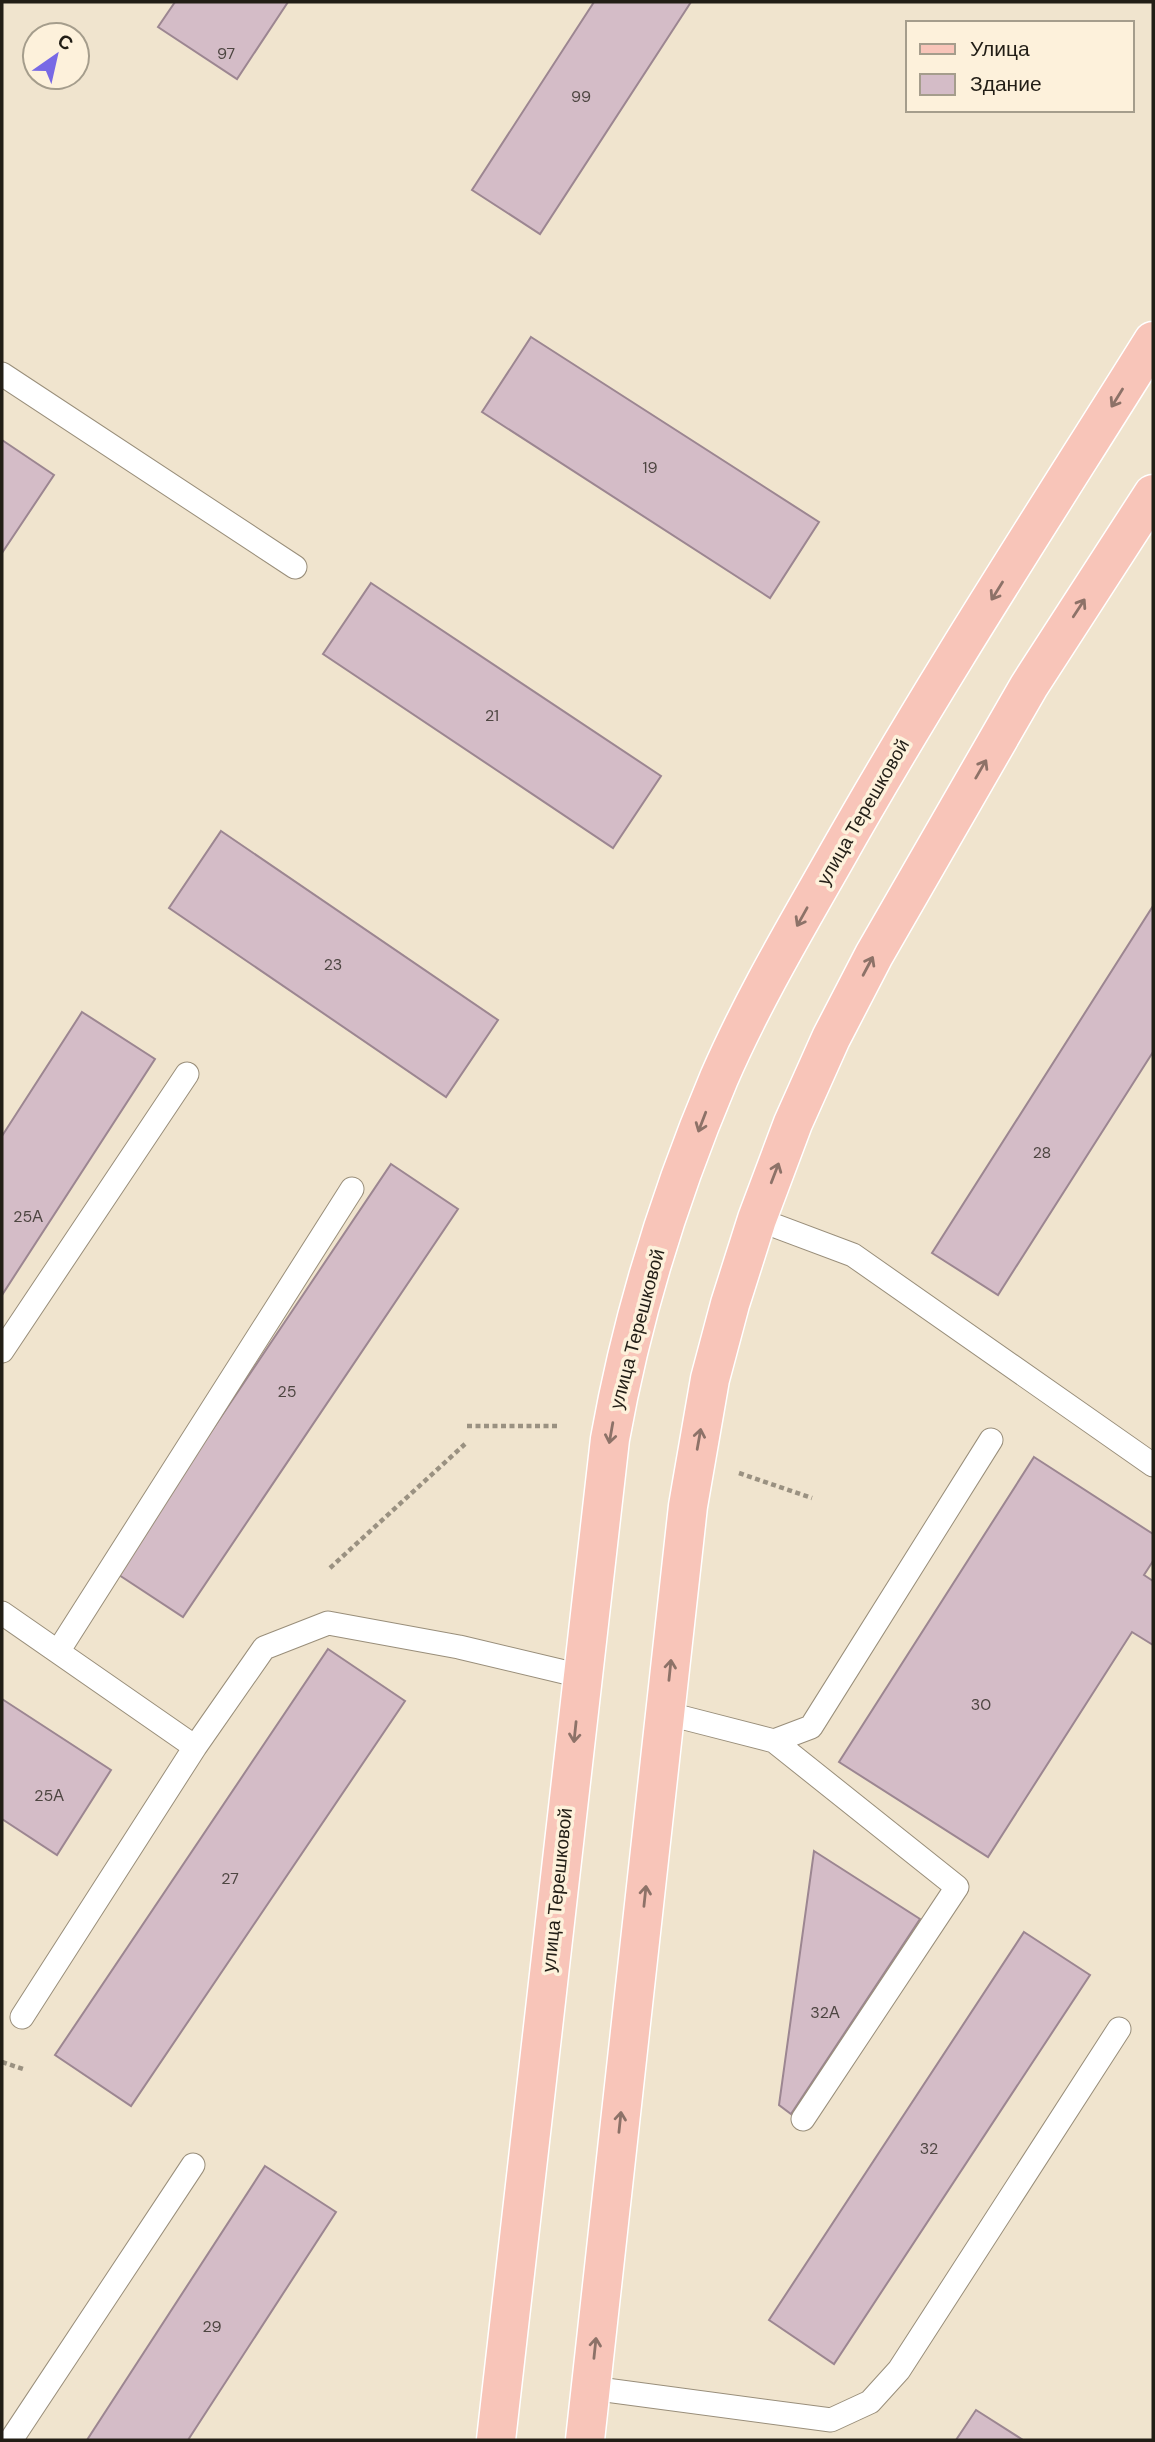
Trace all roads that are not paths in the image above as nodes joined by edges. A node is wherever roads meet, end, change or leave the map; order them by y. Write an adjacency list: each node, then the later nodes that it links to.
1 (1153, 341): 13 (main road, улица Терешковой, one-way to 13)
2 (2, 374): 4 (lane)
3 (1153, 494): 7 (main road, one-way to 3)
4 (295, 567)
5 (187, 1074): 8 (lane)
6 (352, 1189): 12 (lane)
7 (757, 1219): 10 (lane); 14 (main road, one-way to 7)
8 (2, 1351)
9 (991, 1440): 15 (lane)
10 (1153, 1465)
11 (2, 1613): 12 (lane)
12 (59, 1650): 16 (lane)
13 (581, 1676): 16 (lane); 23 (main road, улица Терешковой, one-way to 23)
14 (665, 1713): 15 (lane); 21 (main road, one-way to 14)
15 (774, 1741): 19 (lane)
16 (195, 1746): 17 (lane)
17 (22, 2017)
18 (1119, 2029): 21 (lane)
19 (803, 2119)
20 (193, 2165): 22 (lane)
21 (591, 2388): 24 (main road)
22 (11, 2440)
23 (496, 2440)
24 (585, 2440)

